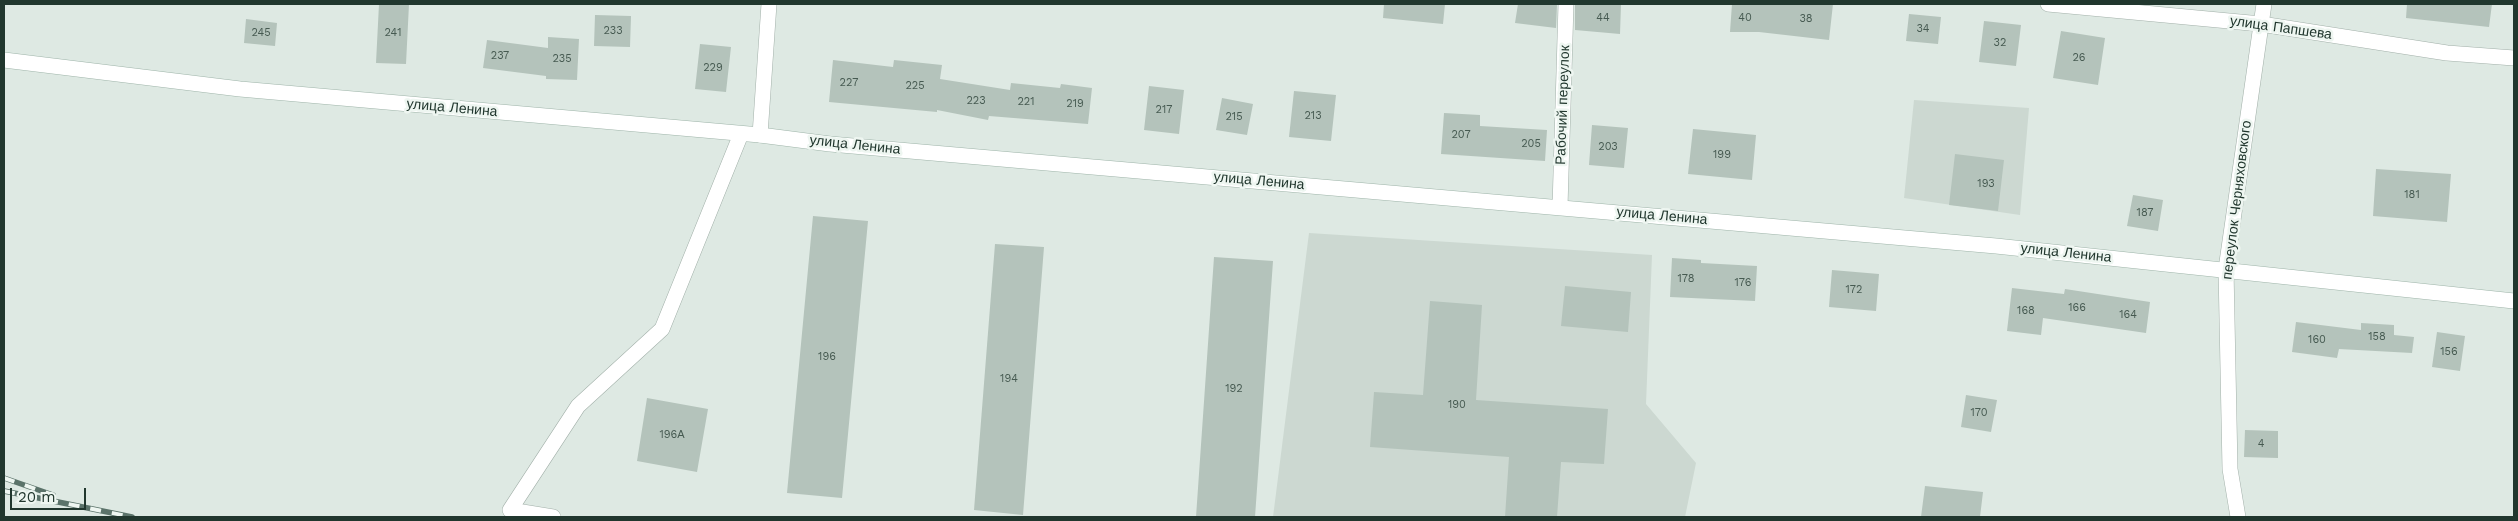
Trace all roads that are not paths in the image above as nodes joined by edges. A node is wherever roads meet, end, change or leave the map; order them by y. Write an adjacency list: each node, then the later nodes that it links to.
1 (769, 4): 9 (main road)
2 (1566, 4): 10 (main road, Рабочий переулок)
3 (2048, 4): 5 (main road, улица Папшева)
4 (2264, 4): 5 (main road, переулок Черняховского)
5 (2262, 24): 6 (main road, улица Папшева); 11 (main road, переулок Черняховского)
6 (2514, 58)
7 (4, 60): 8 (main road, улица Ленина)
8 (741, 134): 9 (main road, улица Ленина); 13 (main road)
9 (760, 135): 10 (main road, улица Ленина)
10 (1560, 207): 11 (main road, улица Ленина)
11 (2226, 269): 12 (main road, улица Ленина); 14 (main road, переулок Черняховского)
12 (2514, 301)
13 (553, 517)
14 (2238, 517)

